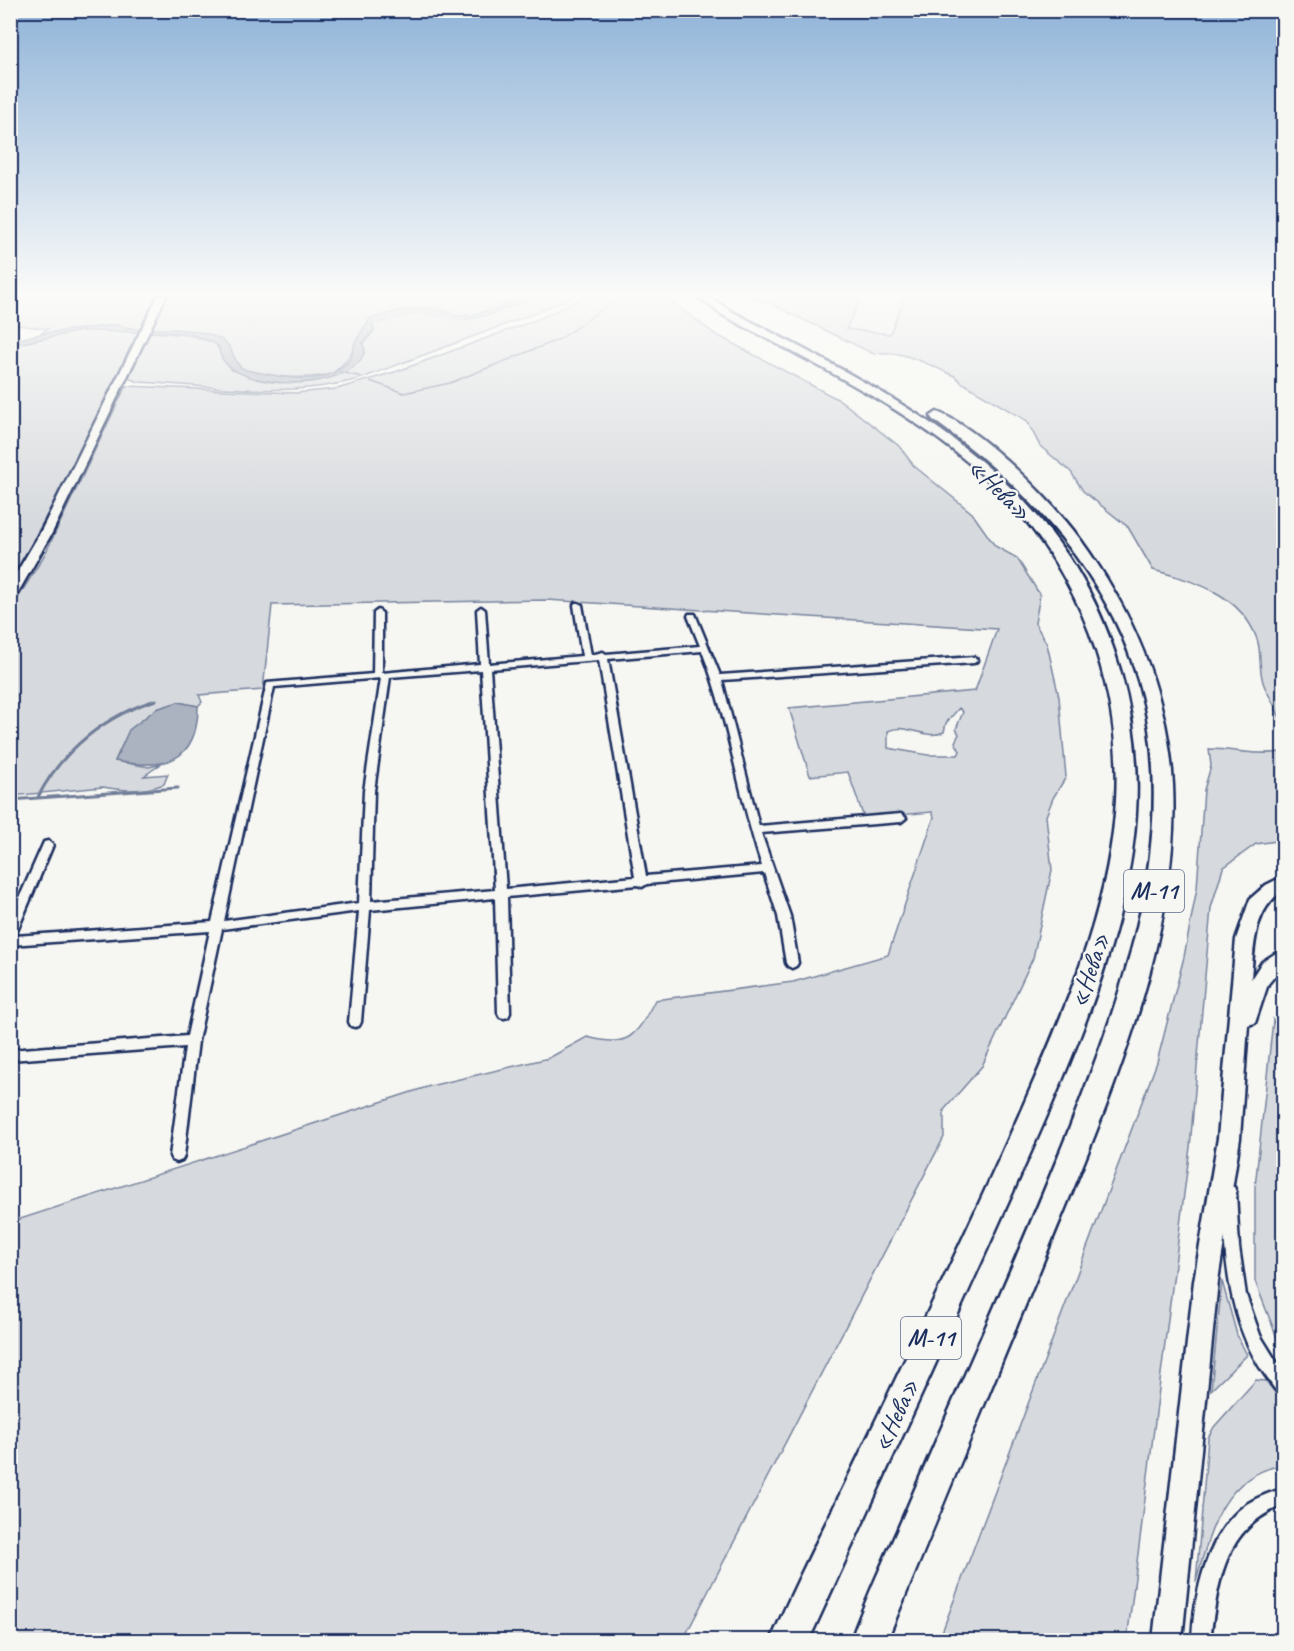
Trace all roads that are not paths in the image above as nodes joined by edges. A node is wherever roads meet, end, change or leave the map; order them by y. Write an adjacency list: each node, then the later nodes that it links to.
1 (125, 373): 4 (street)
2 (837, 373): 38 (highway, «Нева» / М-11)
3 (861, 373): 39 (highway, «Нева» / М-11)
4 (10, 596)
5 (578, 604): 11 (street)
6 (481, 610): 13 (street)
7 (378, 613): 14 (street)
8 (692, 616): 9 (street)
9 (704, 648): 10 (street); 15 (street)
10 (603, 655): 11 (street); 21 (street)
11 (587, 657): 13 (street)
12 (974, 660): 15 (street)
13 (486, 665): 14 (street); 22 (street)
14 (382, 674): 23 (street); 24 (street)
15 (717, 678): 17 (street)
16 (901, 818): 17 (street)
17 (755, 830): 19 (street)
18 (48, 845): 25 (street)
19 (767, 869): 21 (street); 28 (street)
20 (1284, 882): 33 (street)
21 (642, 883): 22 (street)
22 (501, 895): 23 (street); 29 (street)
23 (365, 906): 24 (street); 30 (street)
24 (216, 926): 26 (street); 31 (street)
25 (10, 934)
26 (10, 941)
27 (1284, 956): 33 (street)
28 (792, 963)
29 (504, 1013)
30 (356, 1022)
31 (192, 1041): 32 (street); 35 (street)
32 (10, 1055)
33 (1237, 1061): 34 (street)
34 (1230, 1138): 36 (street); 40 (street)
35 (177, 1156)
36 (1284, 1388)
37 (1284, 1496): 41 (street)
38 (790, 1641)
39 (869, 1641)
40 (1167, 1641)
41 (1201, 1641)

